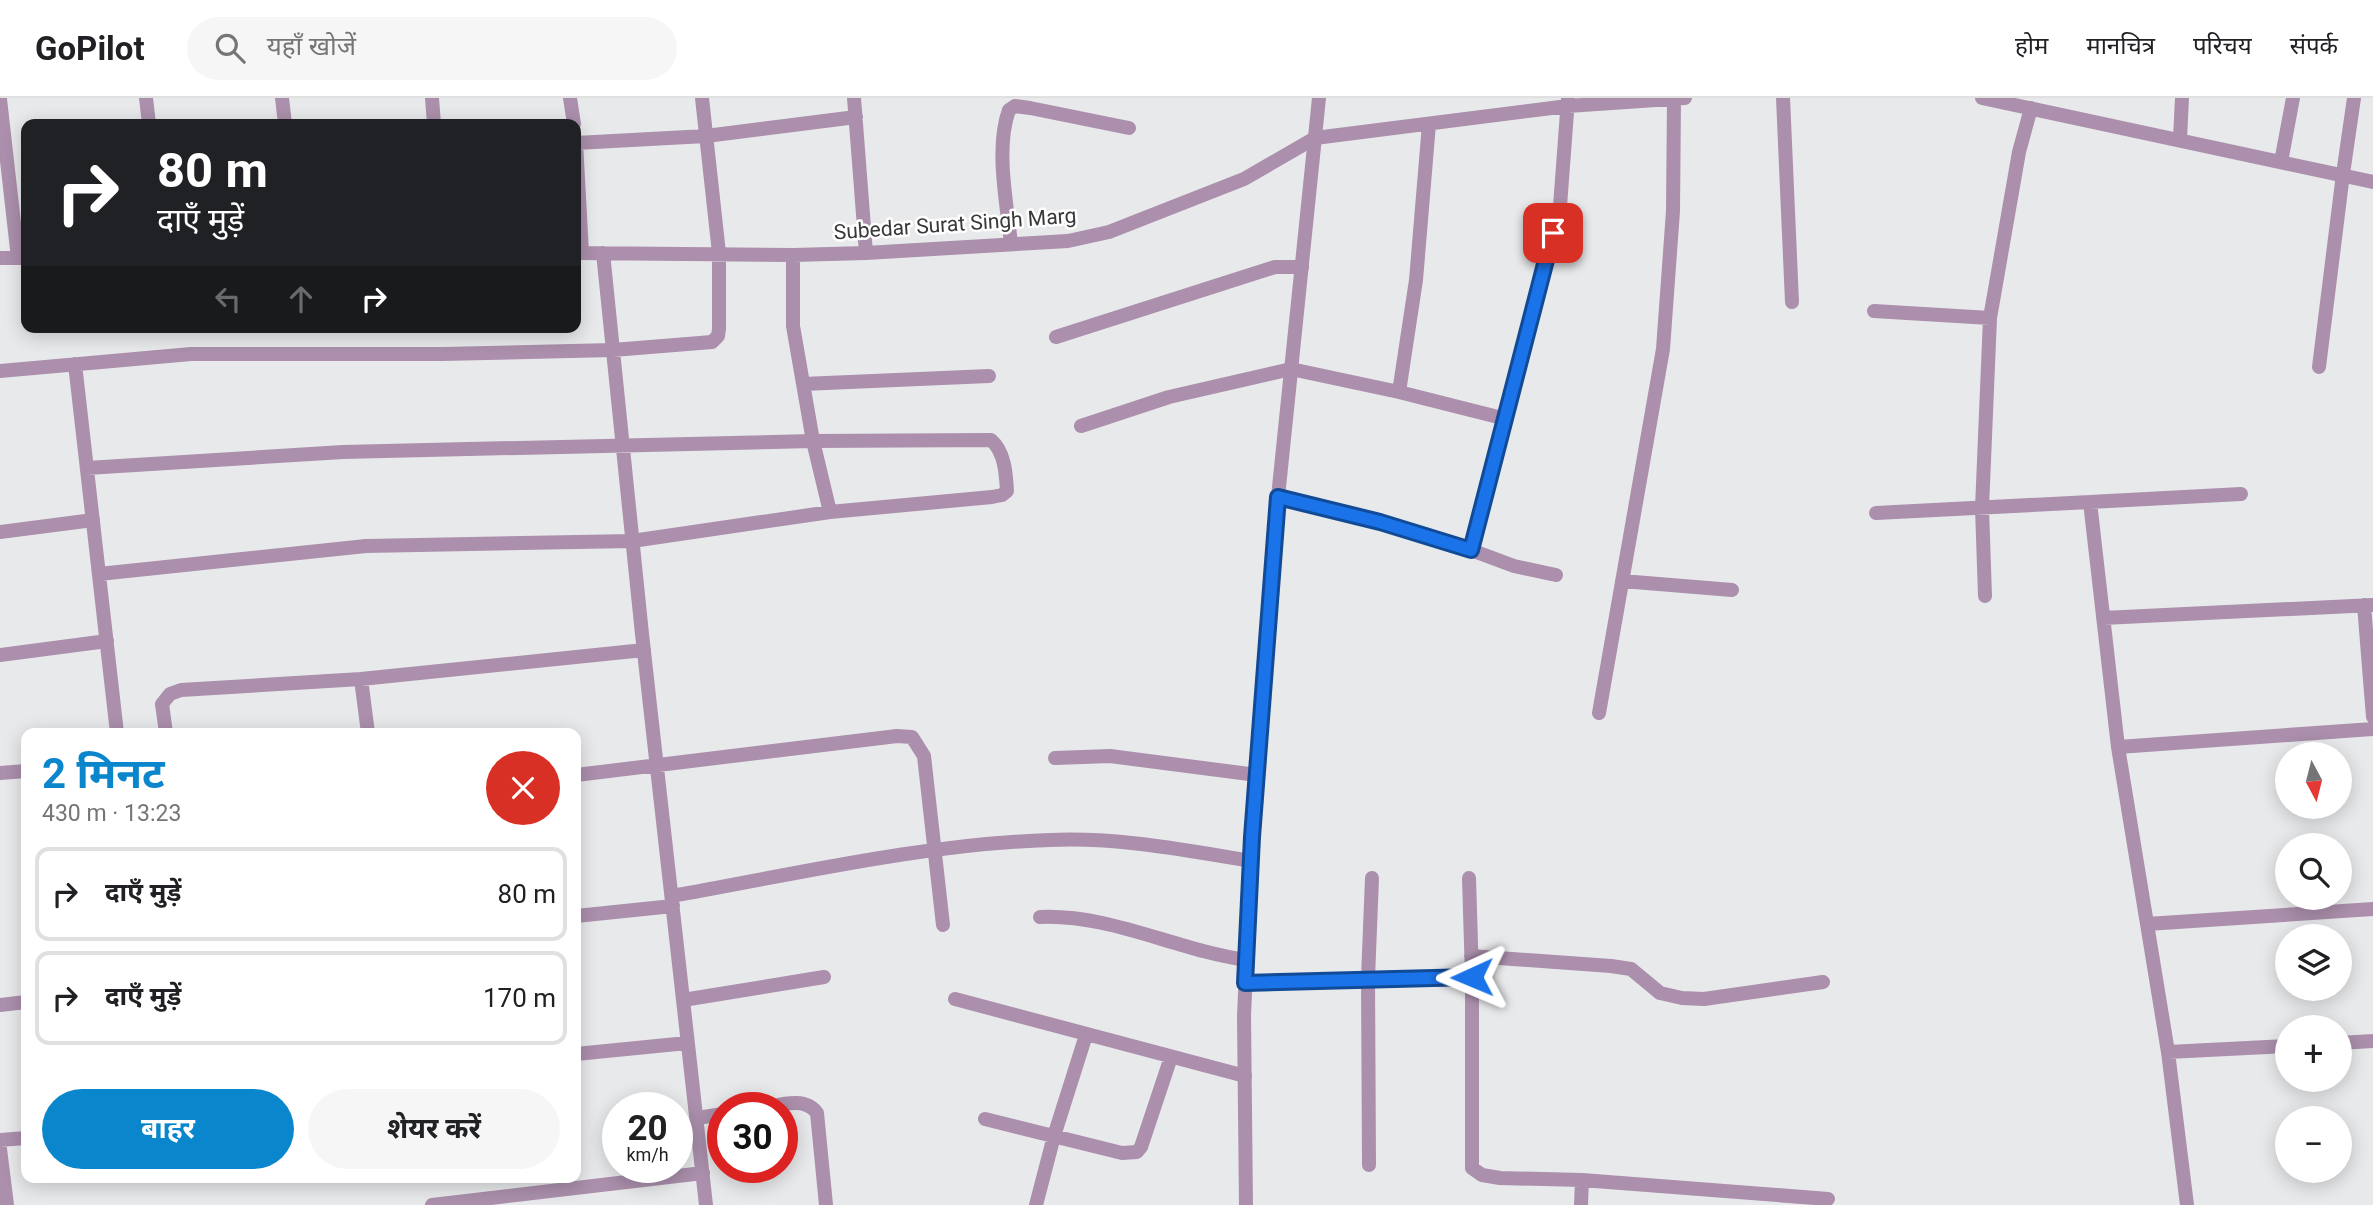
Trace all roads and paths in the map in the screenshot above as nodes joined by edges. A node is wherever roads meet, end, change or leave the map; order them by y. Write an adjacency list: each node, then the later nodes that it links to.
1 (146, 98): 20 (street)
2 (282, 98): 21 (street)
3 (432, 98): 22 (street)
4 (570, 98): 23 (street)
5 (702, 98): 26 (street)
6 (854, 98): 19 (street)
7 (1319, 98): 27 (street)
8 (1685, 98): 15 (street)
9 (1783, 98): 43 (street)
10 (1982, 98): 18 (street)
11 (2182, 98): 28 (street)
12 (2293, 98): 30 (street)
13 (2354, 98): 31 (street)
14 (0, 99): 34 (street)
15 (1674, 99): 16 (street); 72 (street)
16 (1568, 102): 24 (street); 55 (street)
17 (2047, 105): 18 (street); 28 (street)
18 (2031, 108): 45 (street)
19 (856, 117): 26 (street); 38 (street)
20 (148, 119)
21 (284, 119)
22 (434, 119)
23 (572, 119)
24 (1429, 124): 27 (street); 54 (street)
25 (1129, 128): 33 (street)
26 (706, 136): 29 (street); 37 (street)
27 (1315, 138): 33 (street, Subedar Surat Singh Marg); 42 (street)
28 (2180, 139): 30 (street)
29 (581, 142)
30 (2281, 162): 31 (street)
31 (2343, 174): 32 (street); 49 (street)
32 (2373, 182)
33 (1011, 244): 38 (street, Subedar Surat Singh Marg)
34 (21, 251)
35 (581, 253): 36 (street, Subedar Surat Singh Marg)
36 (603, 253): 37 (street, Subedar Surat Singh Marg); 47 (street)
37 (719, 253): 39 (street, Subedar Surat Singh Marg); 47 (street)
38 (866, 253): 39 (street, Subedar Surat Singh Marg)
39 (793, 255): 53 (street)
40 (0, 258): 41 (street)
41 (21, 258)
42 (1302, 267): 46 (street); 50 (street)
43 (1792, 302)
44 (1874, 311): 45 (street)
45 (1990, 318): 63 (street)
46 (1056, 337)
47 (613, 350): 48 (street); 58 (street)
48 (75, 364): 51 (street); 59 (street)
49 (2319, 367)
50 (1292, 369): 54 (street); 56 (street); 61 (street)
51 (0, 371)
52 (989, 376): 53 (street)
53 (803, 384): 57 (street)
54 (1399, 392): 55 (street)
55 (1506, 419): 69 (street)
56 (1081, 426)
57 (813, 441): 58 (street); 64 (street); 64 (street)
58 (623, 445): 59 (street); 68 (street)
59 (87, 468): 66 (street)
60 (2241, 494): 62 (street)
61 (1278, 497): 69 (street); 93 (street)
62 (2090, 502): 63 (street); 76 (street)
63 (1982, 508): 65 (street); 74 (street)
64 (830, 512): 68 (street)
65 (1876, 513)
66 (93, 520): 67 (street); 70 (street)
67 (0, 532)
68 (632, 541): 70 (street); 78 (street)
69 (1471, 550): 71 (street)
70 (99, 575): 77 (street)
71 (1556, 575)
72 (1622, 581): 73 (street); 81 (street)
73 (1732, 590)
74 (1985, 596)
75 (2369, 605): 76 (street); 82 (street)
76 (2102, 618): 87 (street)
77 (107, 641): 79 (street); 83 (street)
78 (644, 650): 80 (street); 89 (street)
79 (0, 655)
80 (361, 679): 84 (street); 85 (street)
81 (1599, 713)
82 (2373, 717)
83 (116, 728)
84 (165, 728)
85 (367, 728)
86 (2373, 729): 87 (street)
87 (2118, 747): 103 (street)
88 (1055, 758): 93 (street)
89 (657, 765): 92 (street); 94 (street); 98 (street)
90 (21, 771): 91 (street)
91 (0, 773)
92 (581, 774)
93 (1257, 775): 95 (street)
94 (936, 850): 95 (street); 98 (street); 102 (street)
95 (1251, 861): 105 (street)
96 (1372, 878): 108 (street)
97 (1469, 878): 104 (street)
98 (672, 901): 100 (street); 112 (street)
99 (2373, 909): 103 (street)
100 (581, 915)
101 (1040, 917): 105 (street)
102 (943, 925)
103 (2147, 925): 120 (street)
104 (1471, 956): 107 (street); 109 (street)
105 (1246, 960): 110 (street)
106 (824, 977): 112 (street)
107 (1472, 977): 108 (street); 134 (street)
108 (1368, 978): 110 (street); 132 (street)
109 (1823, 982)
110 (1245, 983): 123 (street)
111 (955, 999): 115 (street)
112 (683, 1000): 118 (street)
113 (21, 1003): 114 (street)
114 (0, 1005)
115 (1086, 1035): 122 (street); 128 (street)
116 (2373, 1041): 117 (street)
117 (2352, 1042)
118 (687, 1043): 121 (street); 126 (street)
119 (2275, 1047): 120 (street)
120 (2168, 1052): 144 (street)
121 (581, 1054)
122 (1171, 1057): 123 (street); 128 (street)
123 (1245, 1076): 142 (street)
124 (798, 1104): 140 (street)
125 (707, 1116): 126 (street)
126 (697, 1118): 133 (street)
127 (985, 1119): 128 (street)
128 (1054, 1136): 141 (street)
129 (21, 1138): 130 (street)
130 (0, 1140)
131 (0, 1150): 137 (street)
132 (1369, 1165)
133 (703, 1173): 136 (street); 139 (street)
134 (1582, 1180): 135 (street); 143 (street)
135 (1828, 1199)
136 (517, 1200): 138 (street)
137 (7, 1205)
138 (432, 1205)
139 (706, 1205)
140 (826, 1205)
141 (1036, 1205)
142 (1247, 1205)
143 (1581, 1205)
144 (2188, 1205)

